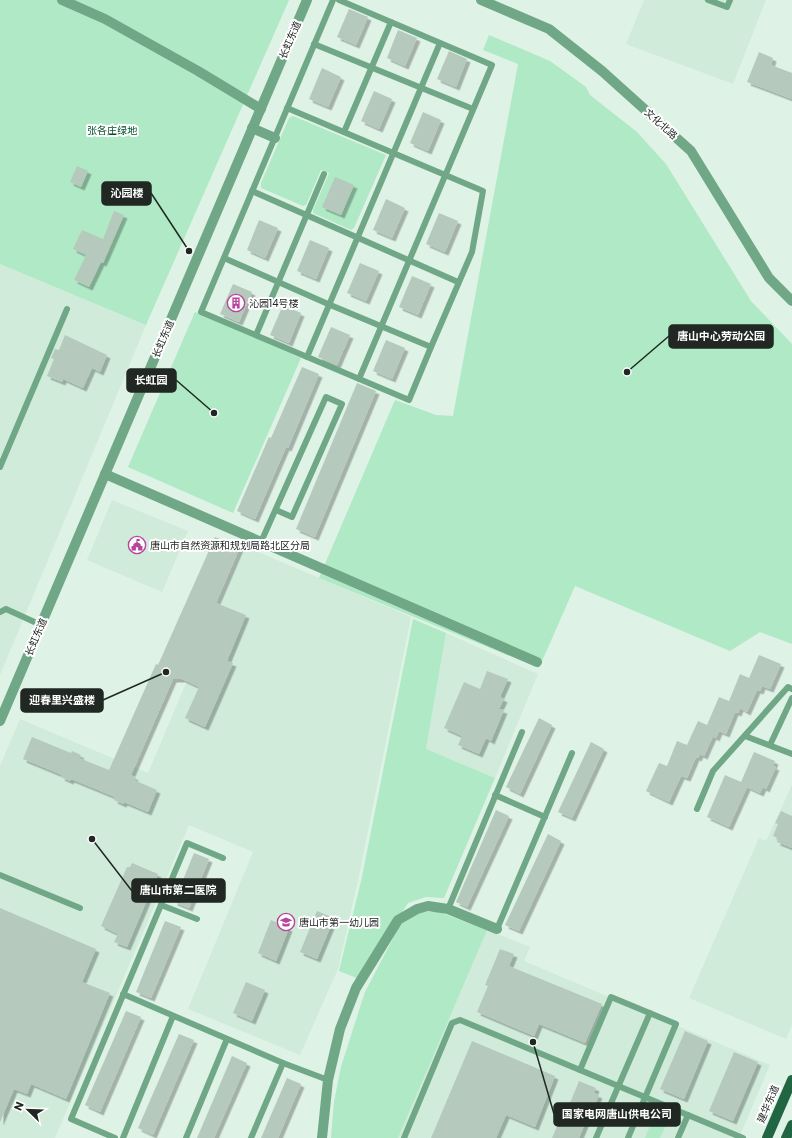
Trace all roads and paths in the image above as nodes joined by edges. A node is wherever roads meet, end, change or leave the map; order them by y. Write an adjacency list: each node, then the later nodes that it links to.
1 (62, 0): 14 (street)
2 (307, 0): 14 (street, 长虹东道)
3 (333, 0): 10 (lane)
4 (339, 0): 8 (lane)
5 (481, 0): 29 (street, 文化北路)
6 (708, 0): 7 (lane)
7 (730, 0)
8 (391, 22): 9 (lane); 11 (lane)
9 (440, 43): 12 (lane); 15 (lane)
10 (314, 44): 11 (lane); 13 (lane)
11 (371, 67): 12 (lane); 17 (lane)
12 (421, 88): 15 (lane); 19 (lane)
13 (287, 108): 17 (lane); 18 (lane)
14 (260, 109): 16 (street, 长虹东道)
15 (473, 109): 21 (lane)
16 (252, 128): 18 (street); 38 (street, 长虹东道)
17 (344, 132): 19 (lane)
18 (275, 138): 22 (lane)
19 (393, 153): 21 (lane); 24 (lane)
20 (324, 174): 23 (lane)
21 (445, 175): 26 (lane); 28 (lane)
22 (252, 191): 23 (lane); 25 (lane)
23 (306, 216): 24 (lane); 27 (lane)
24 (357, 238): 26 (lane); 30 (lane)
25 (224, 258): 27 (lane); 33 (lane)
26 (409, 260): 28 (lane); 32 (lane)
27 (278, 282): 30 (lane); 33 (lane)
28 (458, 282): 34 (lane)
29 (792, 300)
30 (328, 304): 32 (lane); 35 (lane)
31 (67, 309): 37 (lane)
32 (381, 326): 34 (lane); 36 (lane)
33 (256, 335): 35 (lane)
34 (431, 347): 36 (lane)
35 (307, 357): 36 (lane)
36 (359, 379)
37 (0, 467)
38 (105, 474): 40 (street); 42 (street, 长虹东道)
39 (276, 510): 39 (lane); 40 (lane)
40 (261, 542): 43 (street)
41 (0, 612): 42 (lane)
42 (41, 625): 46 (street, 长虹东道)
43 (537, 662)
44 (792, 689): 48 (lane)
45 (792, 698): 49 (lane)
46 (0, 721)
47 (522, 732): 52 (lane)
48 (745, 736): 49 (lane); 53 (lane)
49 (770, 745): 51 (lane)
50 (572, 753): 54 (lane)
51 (792, 754)
52 (495, 795): 54 (lane); 59 (lane)
53 (697, 808)
54 (545, 817): 61 (lane)
55 (223, 858): 57 (lane)
56 (0, 875): 58 (lane)
57 (161, 904): 60 (lane); 62 (lane)
58 (80, 908)
59 (448, 909): 61 (street); 68 (street)
60 (197, 919)
61 (497, 929)
62 (123, 994): 64 (lane); 72 (lane)
63 (650, 1013): 67 (lane); 78 (lane); 79 (lane)
64 (173, 1016): 65 (lane); 73 (lane)
65 (227, 1039): 66 (lane); 74 (lane)
66 (283, 1063): 68 (lane); 75 (lane)
67 (580, 1070): 70 (lane); 77 (lane)
68 (328, 1080): 76 (street)
69 (792, 1080): 82 (main road, 建华东道)
70 (688, 1115): 80 (lane); 81 (lane)
71 (792, 1125): 83 (main road)
72 (115, 1138)
73 (123, 1138)
74 (186, 1138)
75 (251, 1138)
76 (322, 1138)
77 (404, 1138)
78 (596, 1138)
79 (628, 1138)
80 (678, 1138)
81 (743, 1138)
82 (767, 1138)
83 (786, 1138)

